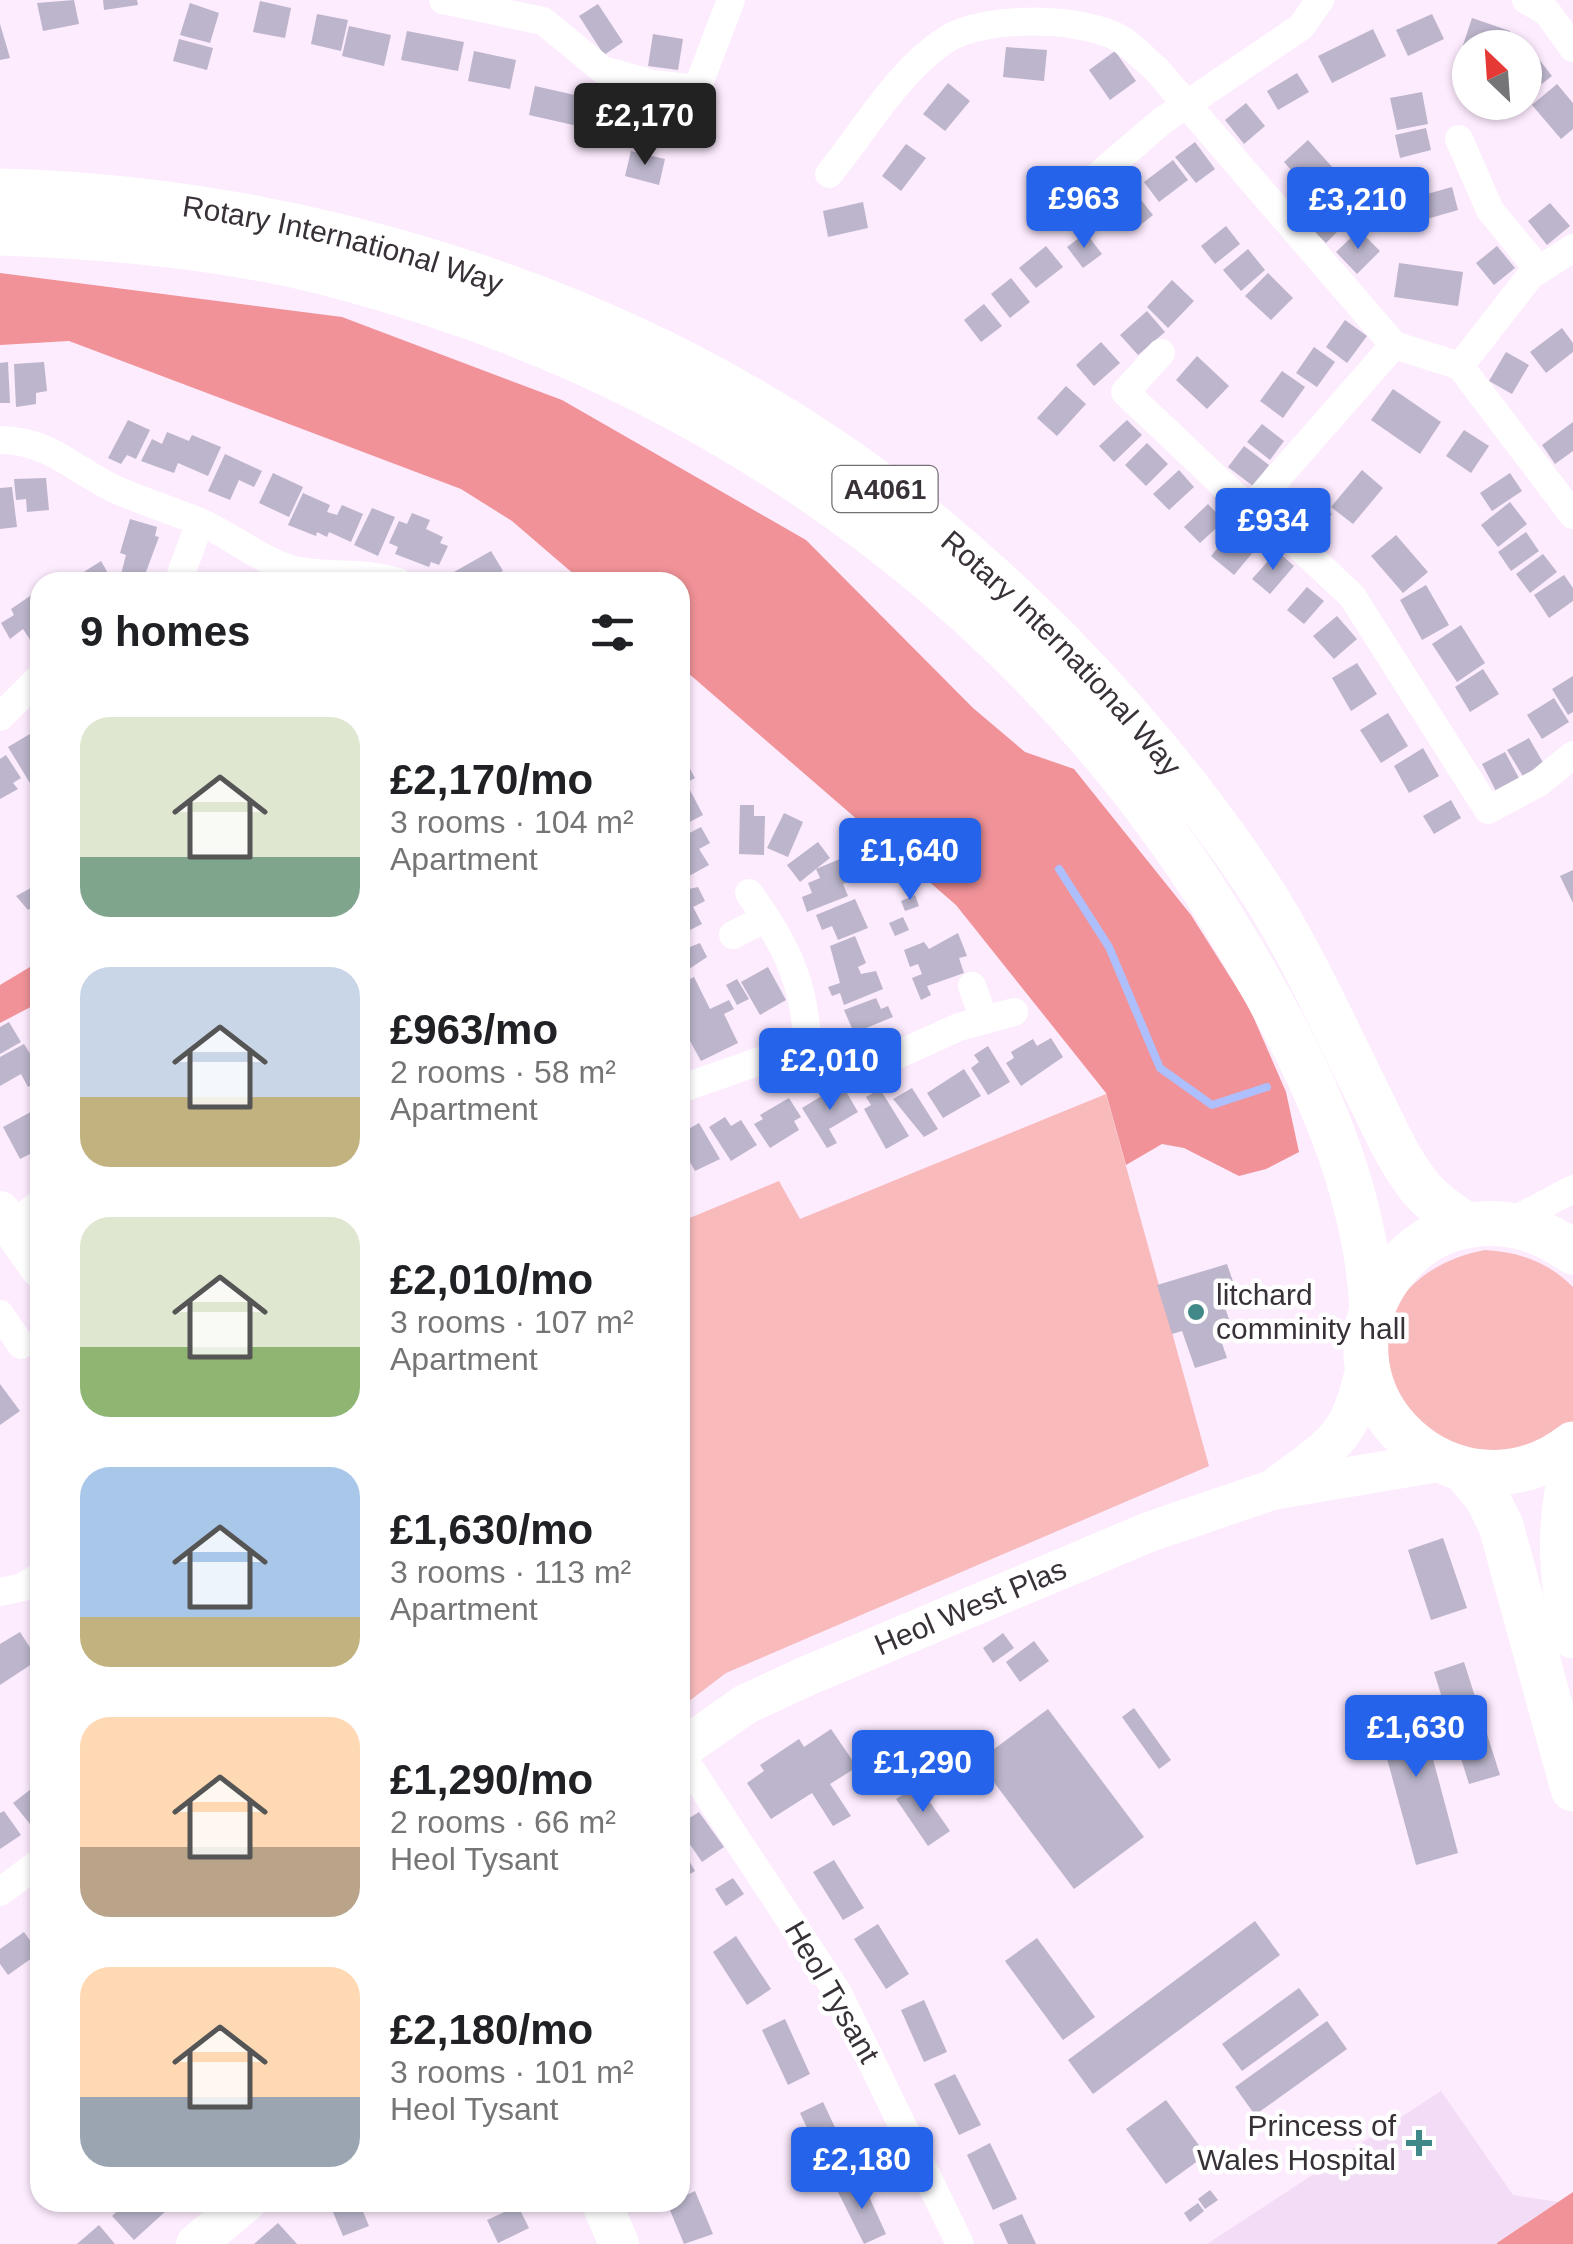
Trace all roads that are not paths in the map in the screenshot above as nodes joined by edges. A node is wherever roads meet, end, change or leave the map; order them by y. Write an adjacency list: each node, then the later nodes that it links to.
1 (732, 0): 4 (street)
2 (1320, 0): 6 (street)
3 (1526, 0): 5 (street)
4 (456, 2)
5 (1573, 48)
6 (1186, 104): 8 (street); 10 (street); 14 (street)
7 (1459, 139): 13 (street)
8 (830, 174)
9 (0, 190): 38 (main road, Rotary International Way / A4061)
10 (1058, 210)
11 (0, 233): 41 (main road, Rotary International Way / A4061)
12 (1573, 248): 13 (street)
13 (1539, 270): 16 (street)
14 (1394, 344): 16 (street); 18 (street)
15 (1161, 354): 18 (street)
16 (1460, 366): 19 (street)
17 (0, 440): 20 (street)
18 (1251, 508): 27 (street)
19 (1573, 515)
20 (200, 522): 21 (street); 23 (street)
21 (182, 572)
22 (305, 572): 24 (street)
23 (305, 572)
24 (362, 572)
25 (30, 687): 26 (street)
26 (0, 718)
27 (1573, 755)
28 (749, 893): 29 (street)
29 (766, 918): 30 (street); 34 (street)
30 (734, 935)
31 (972, 986): 33 (street)
32 (1014, 1012): 33 (street)
33 (984, 1020): 34 (street)
34 (807, 1052): 35 (street)
35 (690, 1085)
36 (1573, 1189): 38 (street)
37 (17, 1213): 39 (street)
38 (1488, 1224): 40 (main road, Rotary International Way); 41 (main road)
39 (30, 1244)
40 (1573, 1252)
41 (1372, 1310): 44 (main road)
42 (0, 1314): 43 (street)
43 (21, 1345)
44 (1367, 1362): 46 (main road); 48 (street, Heol West Plas)
45 (1573, 1444): 46 (main road)
46 (1451, 1466): 48 (street, Heol West Plas); 54 (main road)
47 (1573, 1466): 51 (main road)
48 (1272, 1490): 52 (street, Heol West Plas)
49 (30, 1582): 50 (street)
50 (0, 1592)
51 (1573, 1636)
52 (690, 1744)
53 (690, 1766): 61 (street, Heol Tysant)
54 (1573, 1789)
55 (30, 1869): 56 (street)
56 (1, 1889)
57 (234, 2212): 59 (street)
58 (605, 2212): 60 (street)
59 (197, 2244)
60 (619, 2244)
61 (960, 2244)

